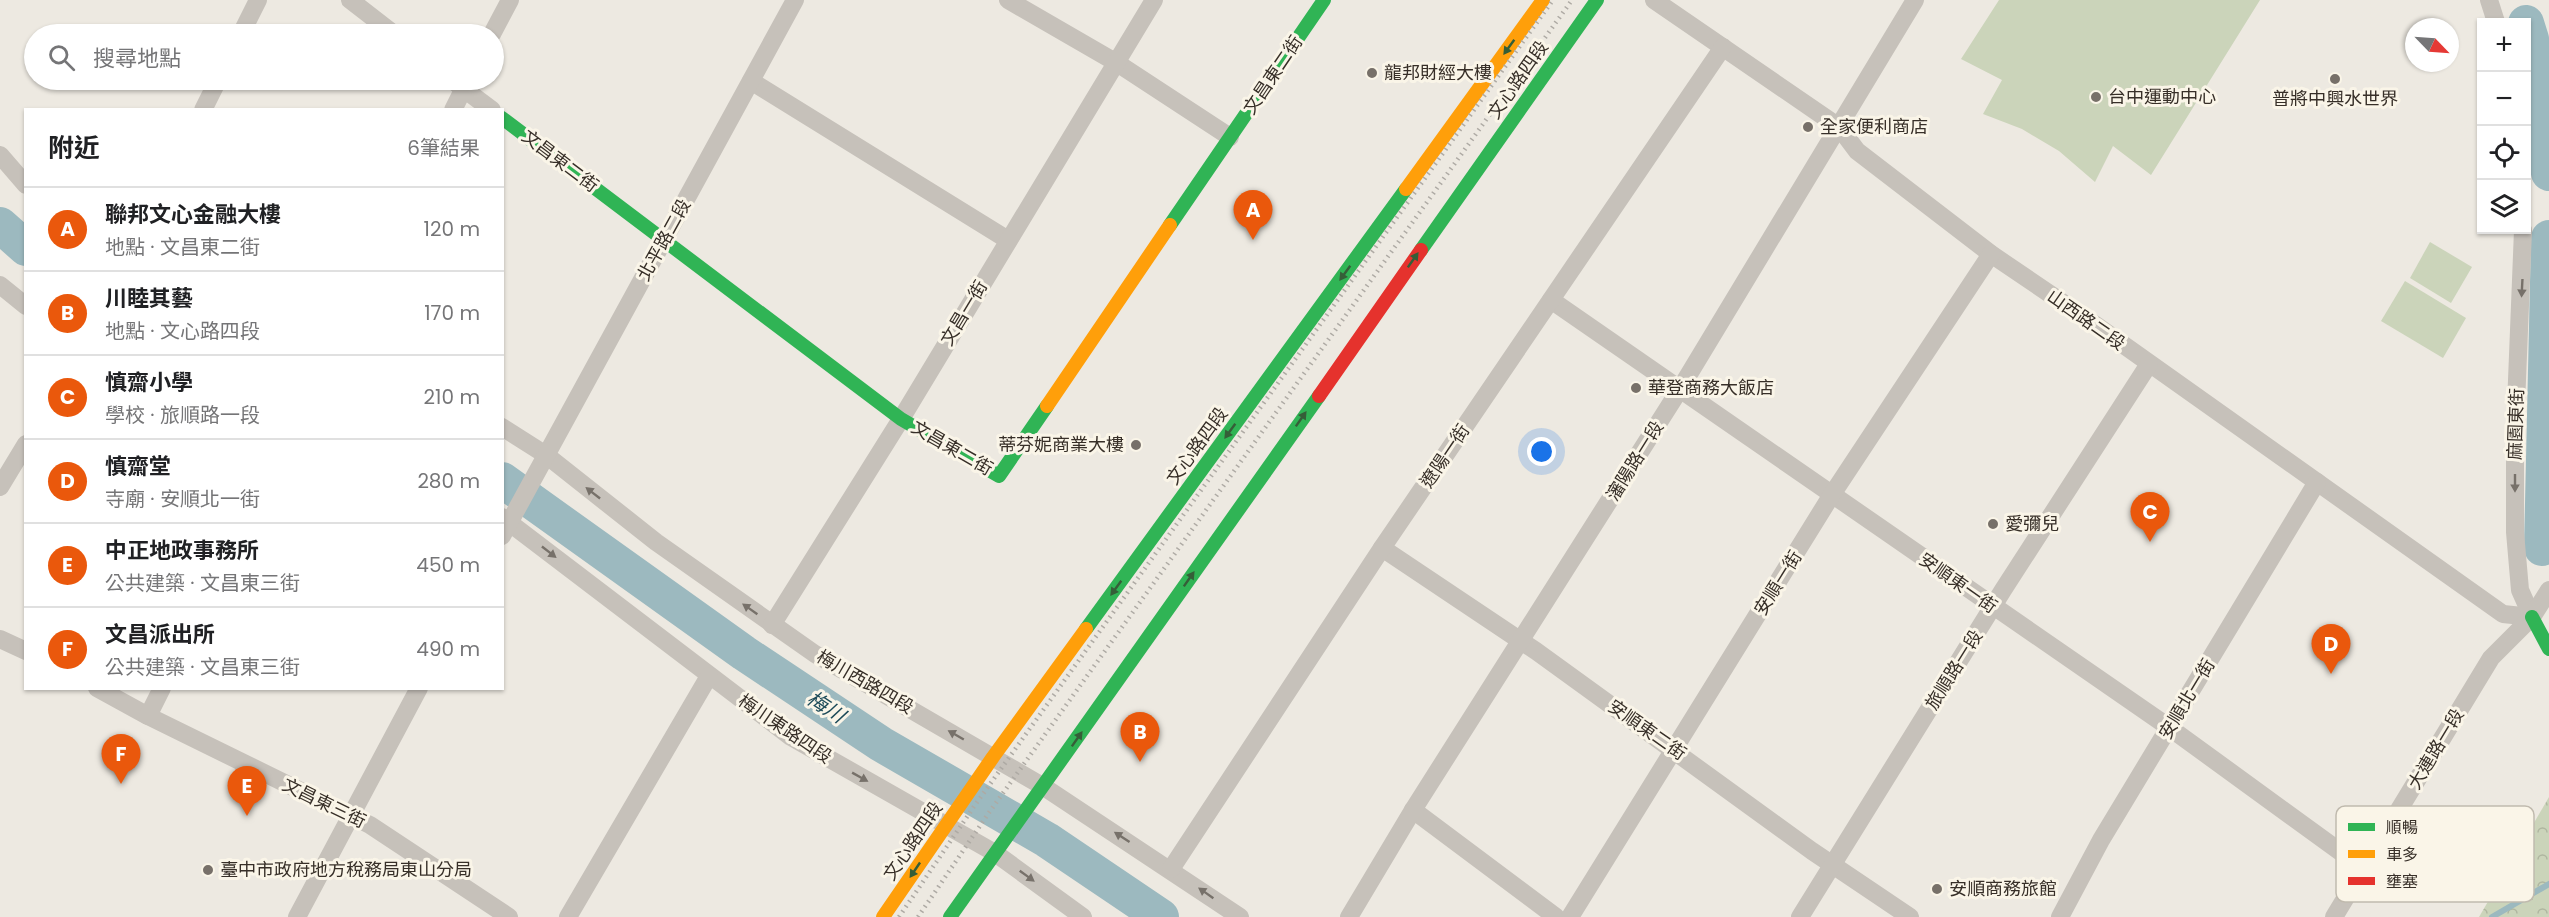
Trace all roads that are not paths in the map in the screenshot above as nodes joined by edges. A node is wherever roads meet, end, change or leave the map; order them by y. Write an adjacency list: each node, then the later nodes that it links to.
1 (258, 0): 14 (street)
2 (350, 0): 15 (street)
3 (510, 0): 16 (street)
4 (795, 0): 19 (street, 北平路二段)
5 (1008, 0): 18 (street)
6 (1154, 0): 18 (street, 文昌一街)
7 (1324, 0): 28 (main road, 文昌東二街)
8 (1544, 0): 64 (main road, 文心路四段, one-way to 64)
9 (1597, 0): 65 (main road, 文心路四段, one-way to 9)
10 (1654, 0): 17 (street, 山西路二段)
11 (1915, 0): 27 (street, 瀋陽路一段)
12 (2489, 0): 13 (street)
13 (2495, 18)
14 (246, 24)
15 (381, 24)
16 (497, 24)
17 (1724, 47): 27 (street, 山西路二段); 36 (street, 遼陽一街)
18 (1117, 63): 28 (street); 33 (street, 文昌一街)
19 (751, 81): 32 (street, 北平路二段); 33 (street)
20 (213, 90): 23 (street)
21 (459, 90): 24 (street)
22 (471, 90): 25 (street)
23 (204, 108)
24 (454, 108)
25 (490, 108)
26 (504, 119): 32 (main road, 文昌東二街)
27 (1839, 127): 34 (street, 山西路二段); 39 (street, 瀋陽路一段)
28 (1230, 137): 40 (main road, 文昌東二街)
29 (0, 155): 30 (street)
30 (24, 183)
31 (2523, 234): 51 (street, 麻園東街, one-way to 51)
32 (664, 240): 40 (main road, 文昌東二街); 43 (street, 北平路二段)
33 (1008, 240): 40 (street, 文昌一街)
34 (1991, 254): 38 (street, 山西路二段); 46 (street, 安順一街)
35 (0, 285): 37 (street)
36 (1551, 300): 39 (street, 安順東一街); 48 (street, 遼陽一街)
37 (24, 304)
38 (2149, 364): 44 (street, 山西路二段); 50 (street, 旅順路一段)
39 (1680, 389): 46 (street, 安順東一街); 54 (street, 瀋陽路一段)
40 (901, 419): 52 (street, 文昌一街)
41 (504, 428): 43 (street, 梅川西路四段)
42 (24, 447): 45 (street)
43 (546, 455): 47 (street, 北平路二段); 52 (street, 梅川西路四段, one-way to 43)
44 (2317, 482): 51 (street, 山西路二段); 62 (street, 安順北一街)
45 (0, 487)
46 (1832, 496): 50 (street, 安順東一街); 63 (street, 安順一街)
47 (508, 520): 57 (street, 梅川東路四段, one-way to 57)
48 (1382, 548): 54 (street, 安順東二街); 73 (street, 遼陽一街)
49 (2549, 590): 51 (street, 大連路一段)
50 (1993, 607): 62 (street, 安順東一街); 72 (street, 旅順路一段)
51 (2540, 617): 55 (main road); 66 (street, 大連路一段)
52 (772, 625): 64 (street, 梅川西路四段, one-way to 52)
53 (0, 639): 56 (street)
54 (1522, 641): 63 (street, 安順東二街); 67 (street, 瀋陽路一段)
55 (2549, 648)
56 (24, 650)
57 (709, 676): 69 (street, 梅川東路四段, one-way to 69); 77 (street)
58 (101, 690): 61 (street, 文昌東三街)
59 (161, 690): 61 (street)
60 (418, 690): 68 (street)
61 (148, 716): 68 (street, 文昌東三街)
62 (2170, 728): 70 (street, 安順東一街); 87 (street, 安順北一街)
63 (1674, 749): 72 (street, 安順東二街); 84 (street, 安順一街)
64 (993, 757): 65 (street, 梅川西路四段); 69 (main road, 文心路四段)
65 (1044, 787): 71 (main road, 文心路四段); 73 (street, 梅川西路四段, one-way to 65)
66 (2402, 806)
67 (1413, 810): 82 (street, 瀋陽路一段); 83 (street)
68 (350, 815): 75 (street); 76 (street, 文昌東三街)
69 (946, 823): 71 (street, 梅川東路四段); 78 (main road, 文心路四段, one-way to 78)
70 (2336, 849)
71 (995, 853): 79 (main road, 文心路四段); 80 (street, 梅川東路四段, one-way to 80)
72 (1832, 864): 85 (street, 旅順路一段); 86 (street, 安順東二街)
73 (1171, 869): 81 (street, 梅川西路四段, one-way to 73)
74 (2343, 902): 88 (street, 大連路一段)
75 (297, 917)
76 (509, 917)
77 (568, 917)
78 (883, 917)
79 (950, 917)
80 (1083, 917)
81 (1240, 917)
82 (1349, 917)
83 (1556, 917)
84 (1570, 917)
85 (1800, 917)
86 (1910, 917)
87 (2060, 917)
88 (2334, 917)

